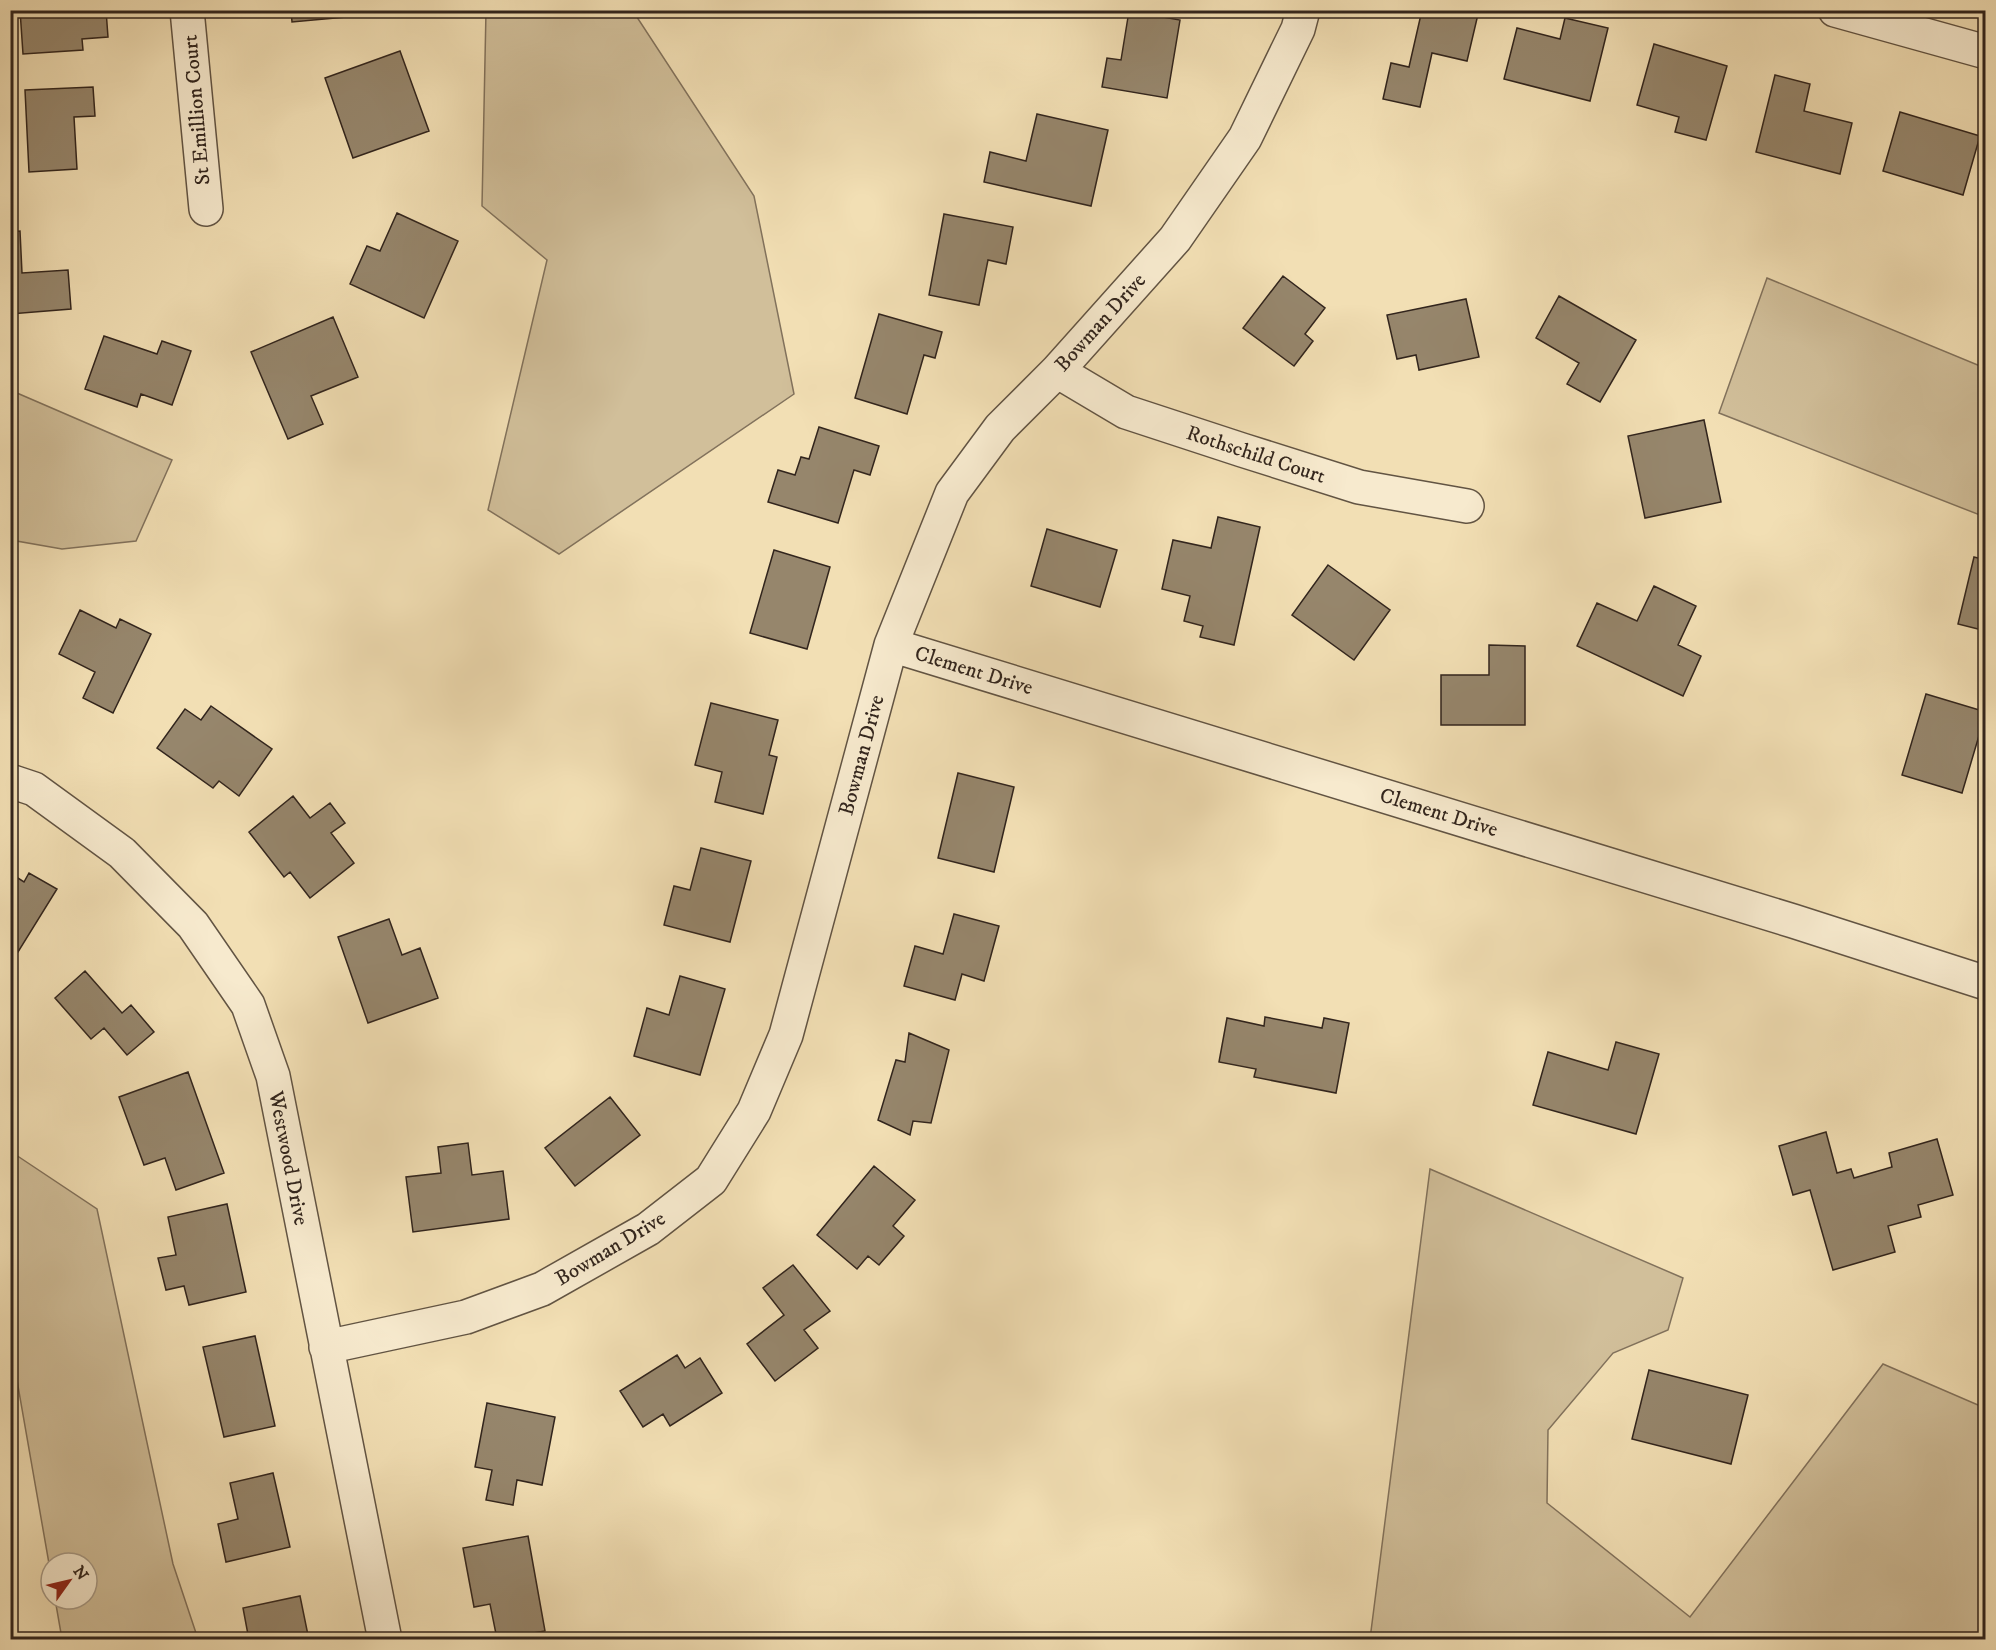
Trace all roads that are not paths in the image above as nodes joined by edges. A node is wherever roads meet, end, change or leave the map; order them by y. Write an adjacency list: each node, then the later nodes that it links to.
1 (187, 10): 5 (street, St Emillion Court)
2 (1303, 10): 6 (street, Bowman Drive)
3 (1835, 10): 4 (street)
4 (1986, 52)
5 (206, 209)
6 (1057, 371): 7 (street, Rothschild Court); 8 (street, Bowman Drive)
7 (1467, 506)
8 (891, 645): 10 (street, Clement Drive); 11 (street, Bowman Drive)
9 (10, 781): 11 (street, Westwood Drive)
10 (1986, 983)
11 (326, 1347): 12 (street, Westwood Drive)
12 (385, 1640)

